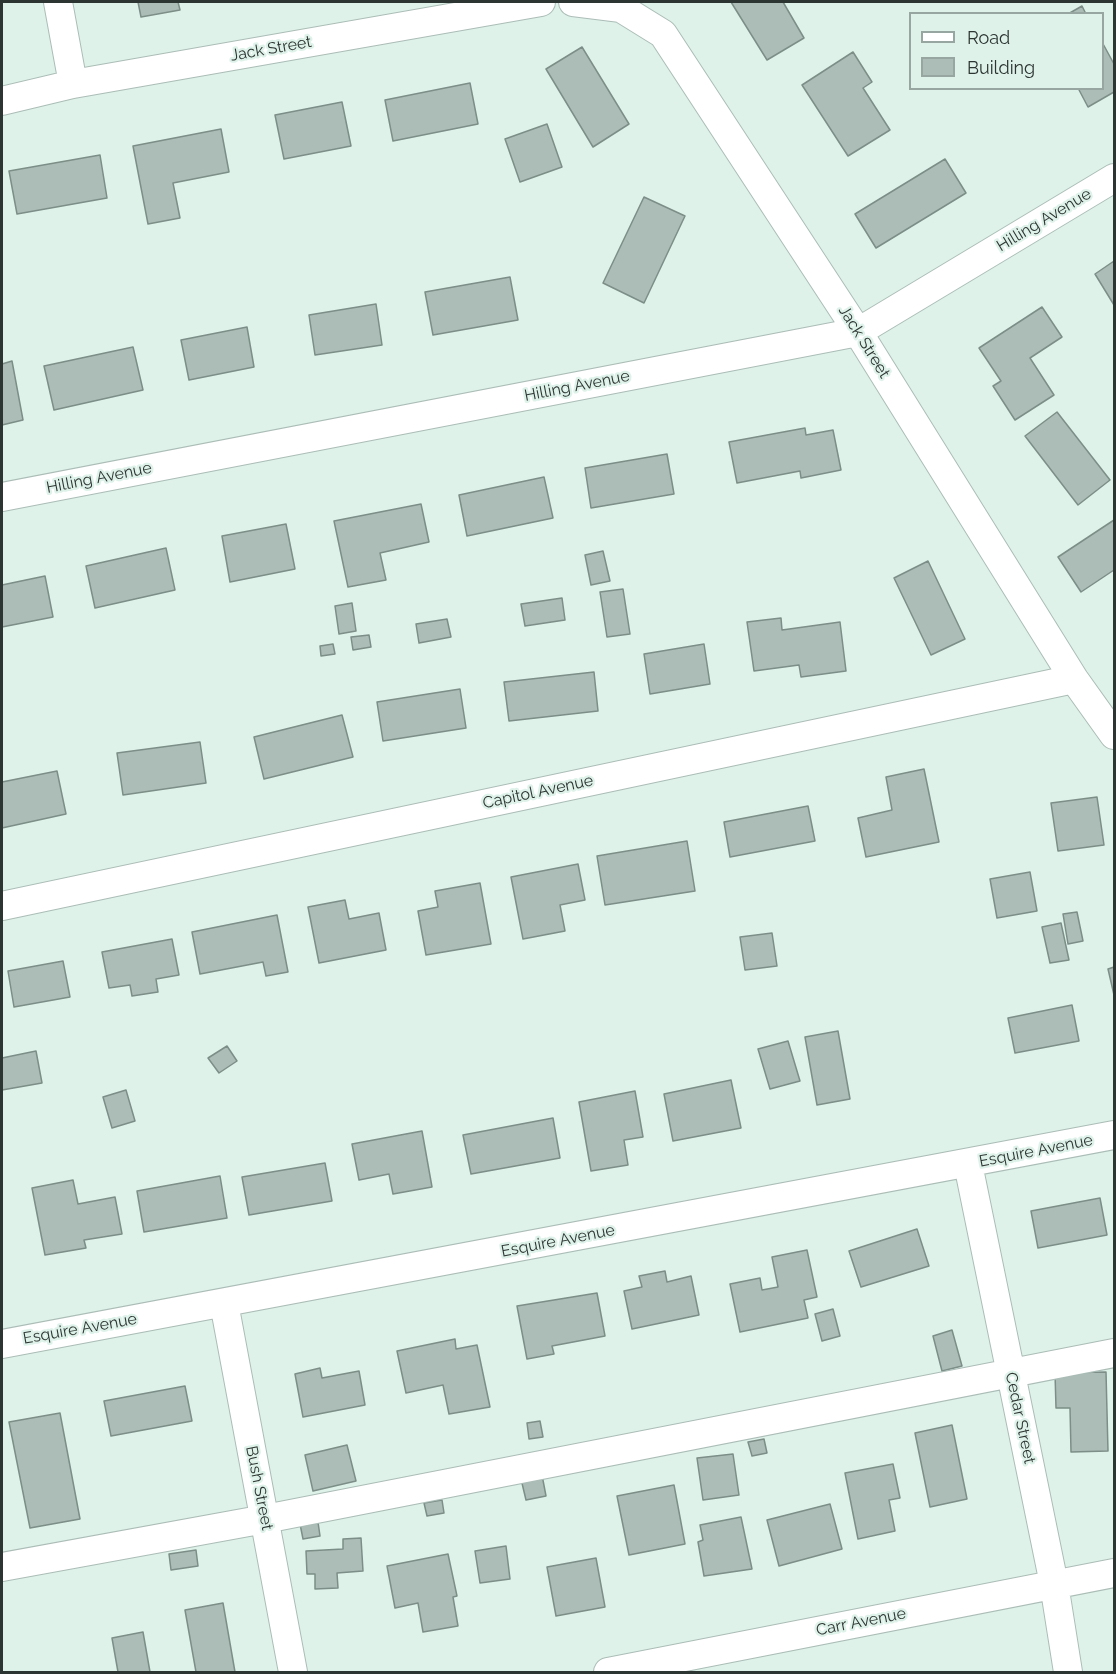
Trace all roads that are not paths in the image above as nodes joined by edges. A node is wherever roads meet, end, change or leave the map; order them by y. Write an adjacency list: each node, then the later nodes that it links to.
1 (58, 2): 4 (street)
2 (541, 2): 4 (street, Jack Street)
3 (573, 2): 7 (street, Jack Street)
4 (74, 84): 5 (street, Jack Street)
5 (2, 100)
6 (1114, 178): 7 (street, Hilling Avenue)
7 (858, 332): 8 (street, Hilling Avenue); 9 (street, Jack Street)
8 (2, 497)
9 (1074, 679): 10 (street, Jack Street); 11 (street, Capitol Avenue)
10 (1114, 735)
11 (2, 906)
12 (1114, 1135): 13 (street, Esquire Avenue)
13 (968, 1164): 14 (street, Esquire Avenue); 17 (street, Cedar Street)
14 (225, 1303): 15 (street, Esquire Avenue); 18 (street, Bush Street)
15 (2, 1344)
16 (1114, 1353): 17 (street)
17 (1011, 1374): 18 (street); 21 (street, Cedar Street)
18 (265, 1520): 19 (street); 22 (street, Bush Street)
19 (2, 1567)
20 (1114, 1573): 21 (street, Carr Avenue)
21 (1054, 1584): 23 (street, Carr Avenue); 24 (street, Cedar Street)
22 (293, 1672)
23 (608, 1672)
24 (1068, 1672)

